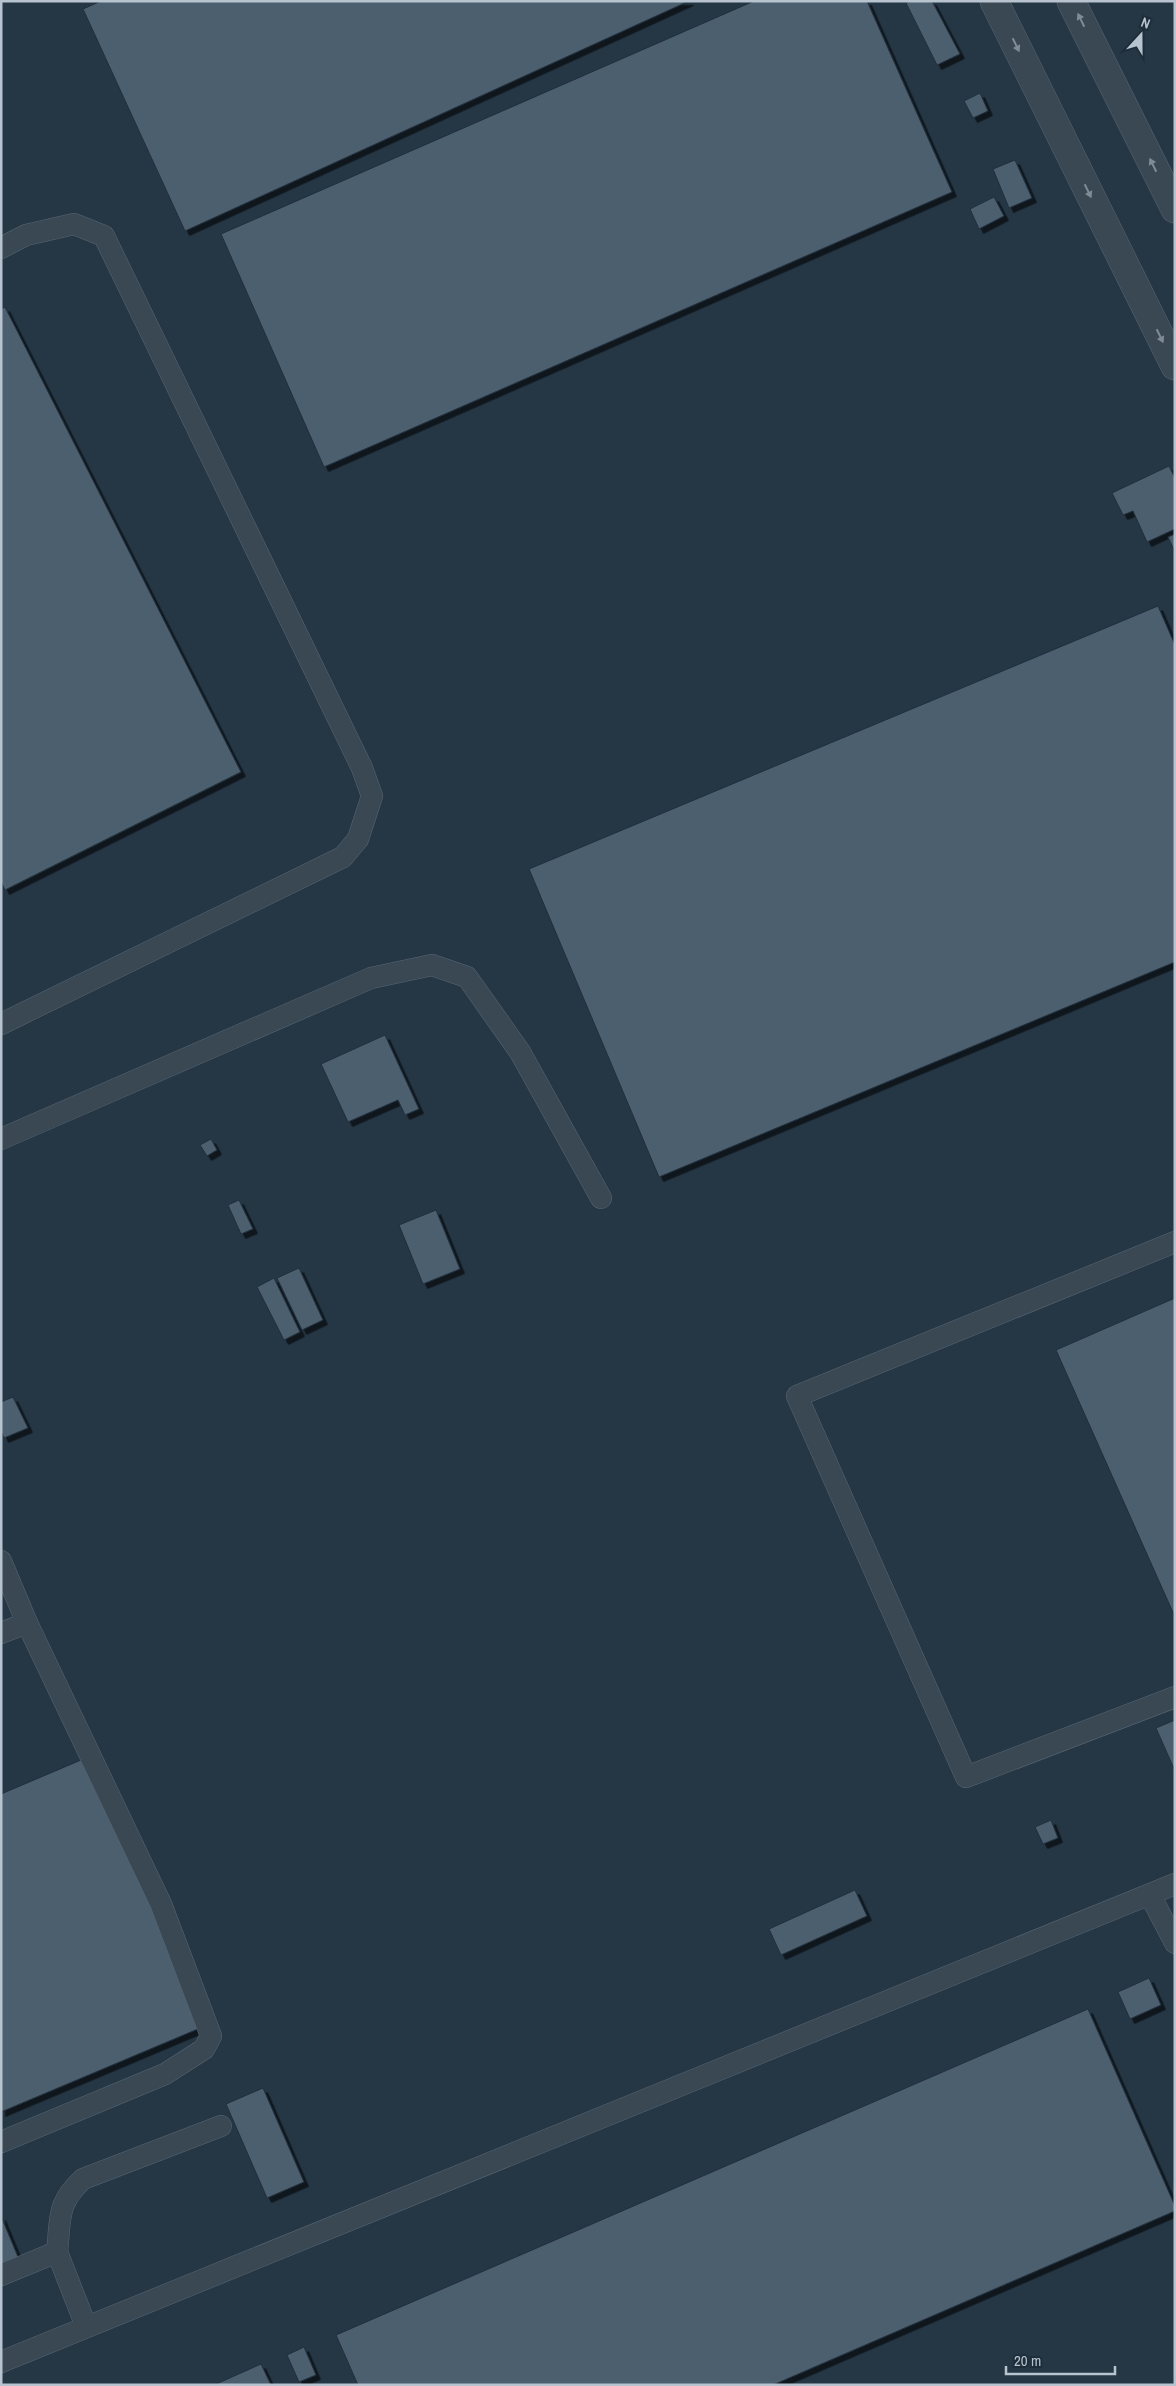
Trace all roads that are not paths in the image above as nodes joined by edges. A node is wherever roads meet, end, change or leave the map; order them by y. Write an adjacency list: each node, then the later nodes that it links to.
1 (994, 1): 5 (street, one-way to 5)
2 (1072, 1): 3 (street, one-way to 2)
3 (1175, 209)
4 (1, 248): 6 (lane)
5 (1175, 366)
6 (3, 1019)
7 (1, 1139): 8 (lane)
8 (601, 1198)
9 (1175, 1242): 13 (lane)
10 (1, 1561): 11 (lane)
11 (27, 1623): 12 (lane); 18 (lane)
12 (1, 1634)
13 (1175, 1698)
14 (1175, 1884): 15 (lane)
15 (1150, 1895): 16 (lane); 21 (lane)
16 (1175, 1943)
17 (221, 2126): 19 (lane)
18 (1, 2142)
19 (57, 2252): 20 (lane); 21 (lane)
20 (1, 2275)
21 (86, 2326): 22 (lane)
22 (1, 2362)

